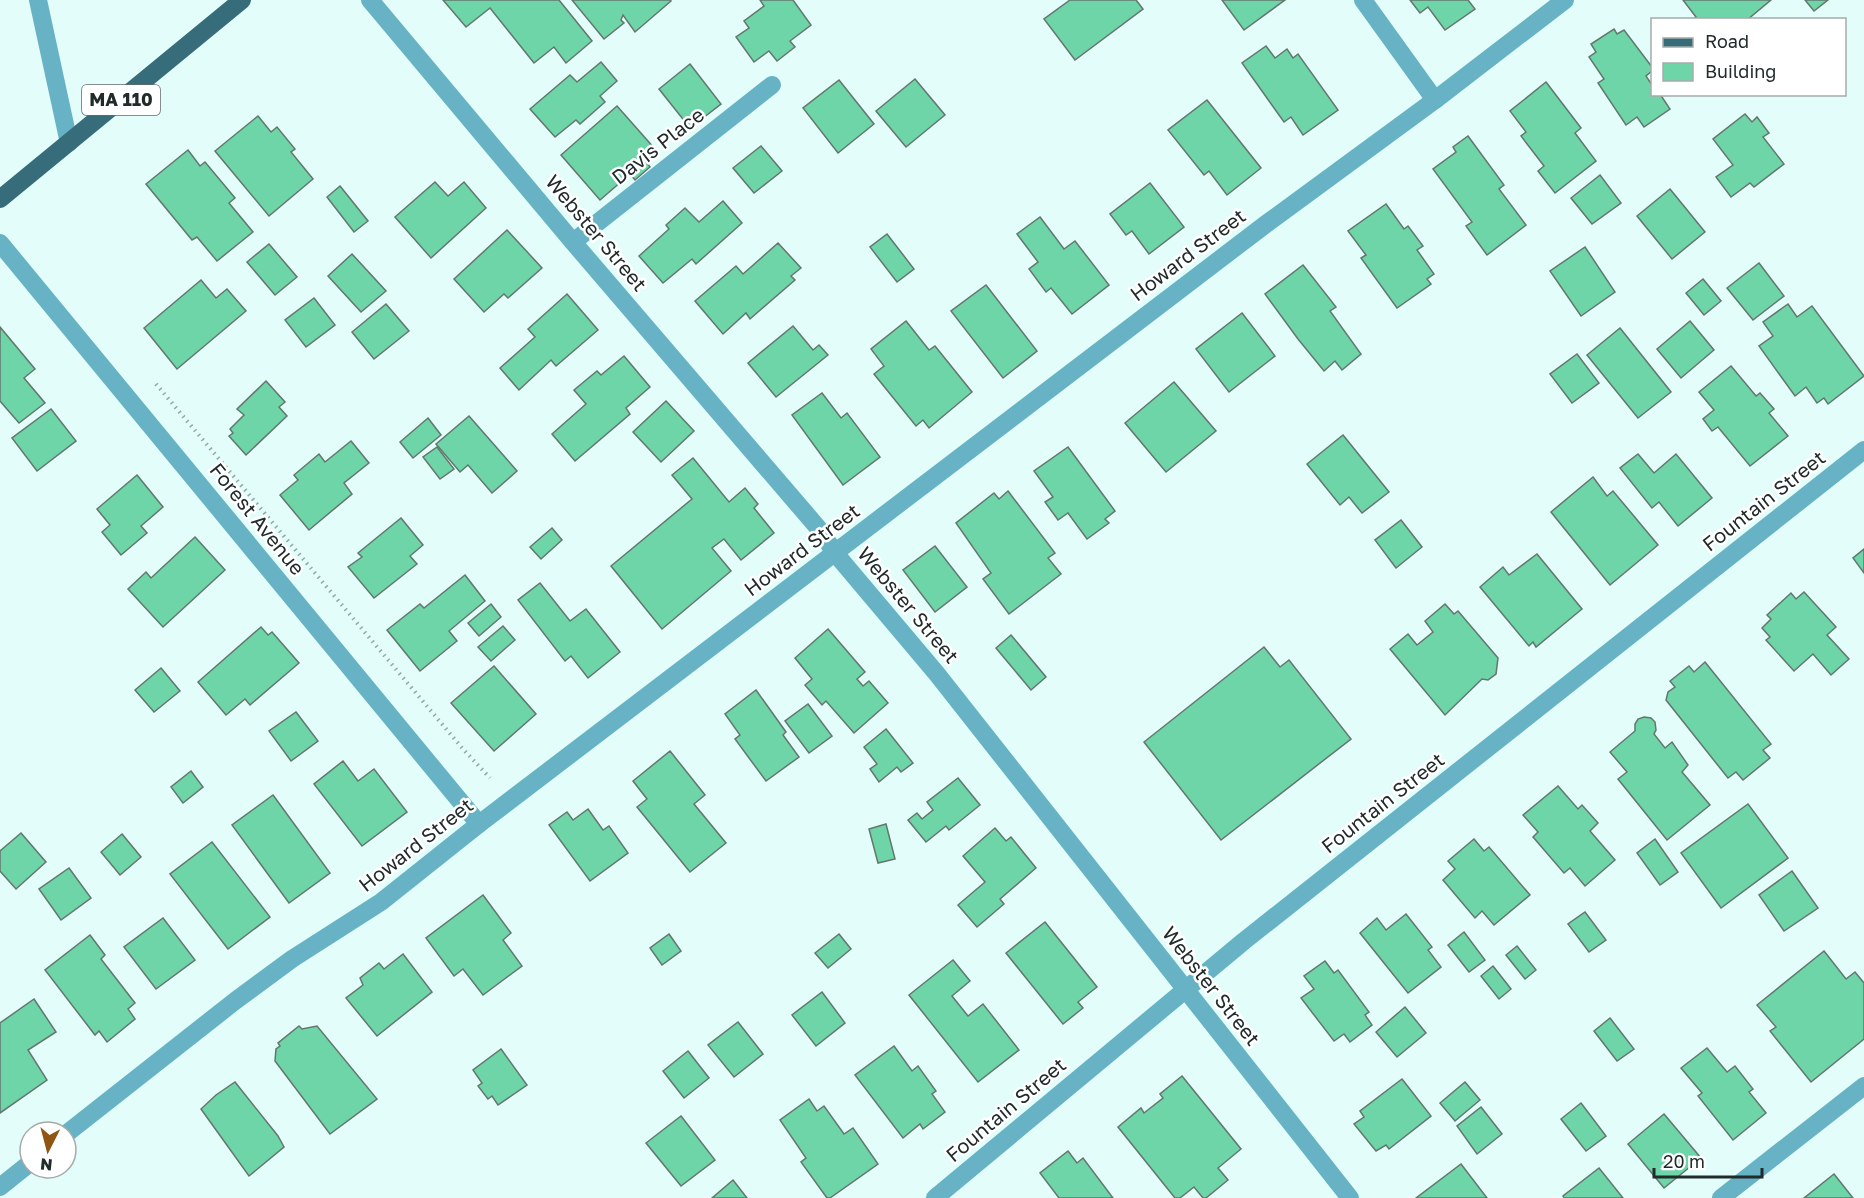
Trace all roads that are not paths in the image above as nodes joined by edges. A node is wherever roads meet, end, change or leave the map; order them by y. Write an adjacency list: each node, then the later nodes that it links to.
1 (38, 0): 8 (street)
2 (242, 0): 8 (main road, MA 110)
3 (370, 0): 10 (street, Webster Street)
4 (1363, 0): 7 (street)
5 (1565, 0): 7 (street, Howard Street)
6 (772, 85): 10 (street, Davis Place)
7 (1435, 100): 13 (street, Howard Street)
8 (69, 143): 9 (main road, MA 110)
9 (0, 200)
10 (573, 242): 13 (street, Webster Street)
11 (0, 243): 14 (street, Forest Avenue)
12 (1864, 450): 15 (street, Fountain Street)
13 (835, 553): 14 (street, Howard Street); 15 (street, Webster Street)
14 (479, 824): 17 (street, Howard Street)
15 (1186, 990): 20 (street, Fountain Street); 21 (street, Webster Street)
16 (1864, 1086): 22 (street)
17 (78, 1124)
18 (18, 1173): 19 (street)
19 (0, 1187)
20 (935, 1198)
21 (1350, 1198)
22 (1721, 1198)

